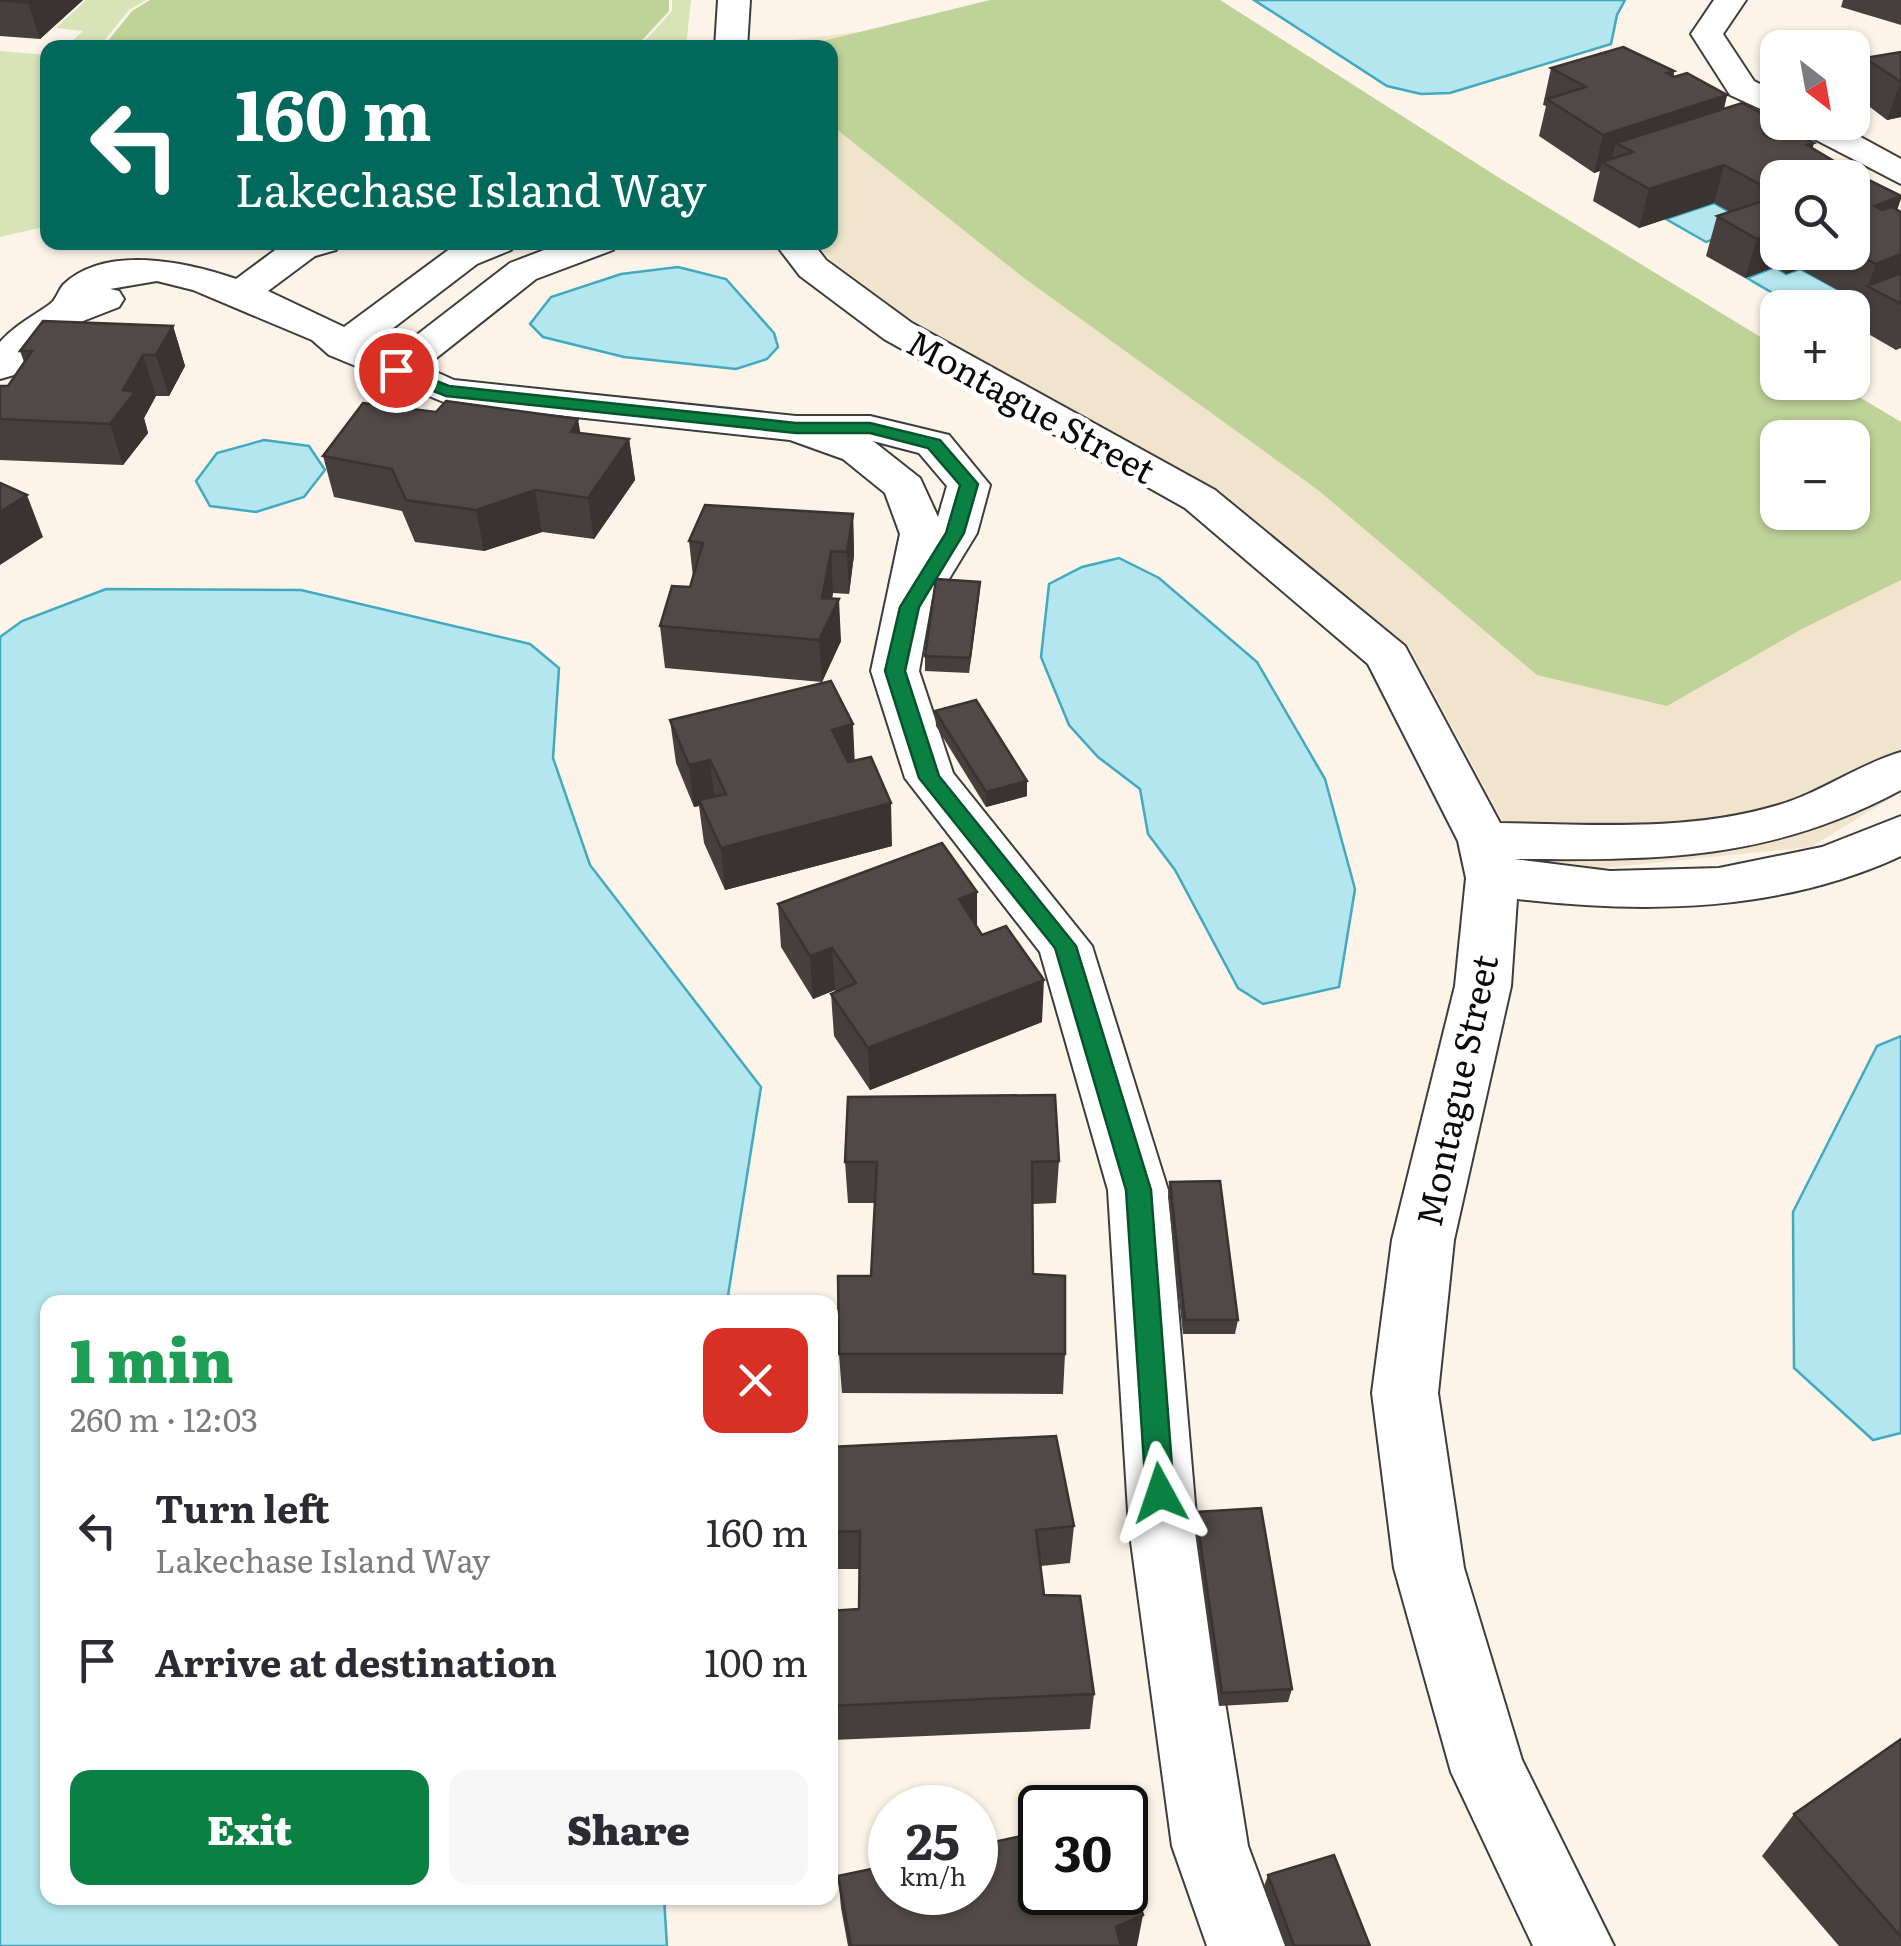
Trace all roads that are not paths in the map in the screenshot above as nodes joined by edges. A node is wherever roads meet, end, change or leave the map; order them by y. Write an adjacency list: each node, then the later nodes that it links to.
1 (734, 0): 3 (street)
2 (1730, 0): 4 (street)
3 (732, 40)
4 (1760, 98)
5 (1840, 140): 6 (street)
6 (1901, 173)
7 (229, 250): 13 (street)
8 (299, 250): 13 (street)
9 (466, 250): 12 (street)
10 (540, 250): 12 (street)
11 (799, 250): 22 (street, Montague Street)
12 (495, 256): 14 (street); 16 (street)
13 (240, 291): 14 (street); 15 (street)
14 (343, 347): 16 (street)
15 (0, 367)
16 (396, 370): 17 (street)
17 (796, 428): 18 (street); 18 (street)
18 (910, 607): 24 (street)
19 (1901, 769): 21 (street)
20 (1901, 834): 23 (street)
21 (1709, 835): 22 (street); 23 (street)
22 (1488, 860): 23 (street); 25 (street, Montague Street)
23 (1740, 886)
24 (1246, 1946)
25 (1575, 1946)

